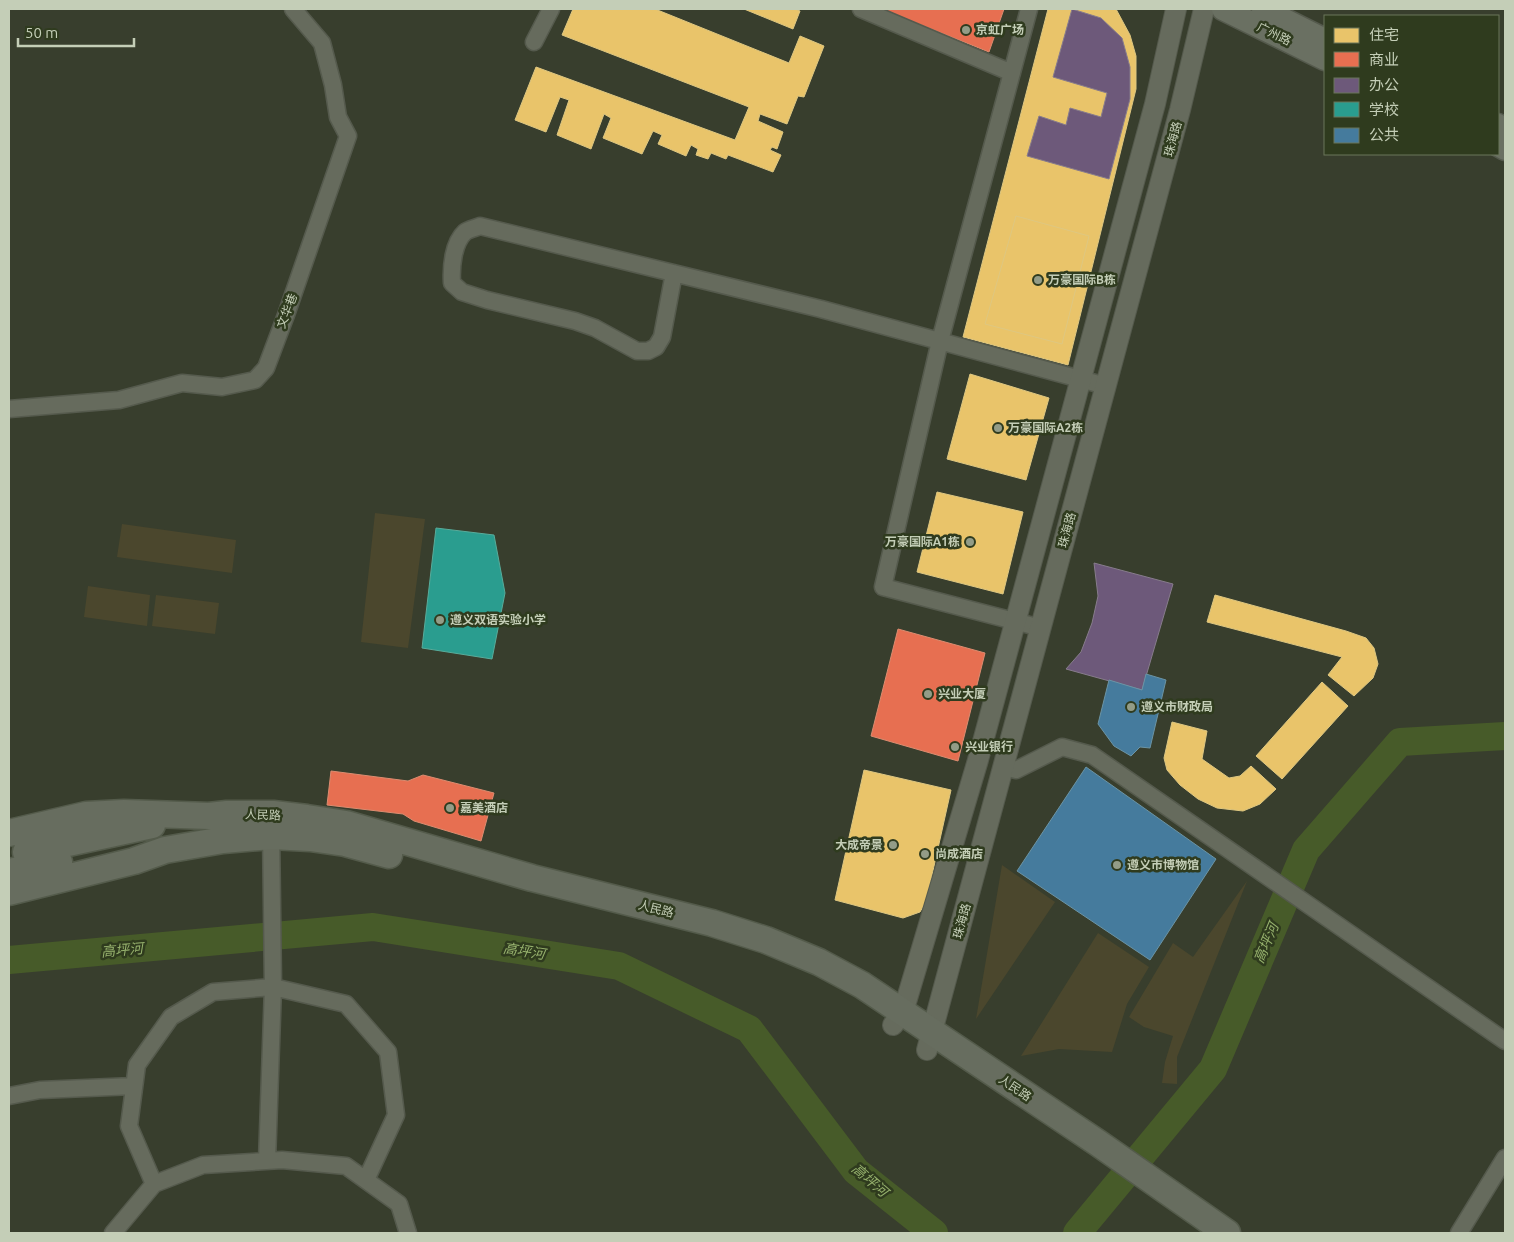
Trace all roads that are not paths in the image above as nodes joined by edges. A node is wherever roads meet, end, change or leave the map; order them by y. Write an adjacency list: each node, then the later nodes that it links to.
1 (293, 9): 17 (street, 文华巷)
2 (551, 9): 10 (street)
3 (861, 9): 12 (street)
4 (1029, 9): 12 (street)
5 (1176, 9): 15 (street)
6 (1204, 9): 16 (street, 珠海路)
7 (1223, 9): 11 (main road, 广州路)
8 (1263, 9): 9 (main road, 广州路)
9 (1324, 40)
10 (534, 42)
11 (1324, 59)
12 (1012, 73): 14 (street)
13 (674, 273): 13 (street); 14 (street)
14 (940, 341): 15 (street); 18 (street)
15 (1081, 379): 16 (street); 18 (street)
16 (1106, 386): 19 (street, 珠海路)
17 (9, 410)
18 (1015, 621): 19 (street); 29 (street)
19 (1041, 628): 20 (street, 珠海路)
20 (1004, 767): 30 (street, 珠海路); 31 (street)
21 (209, 816): 22 (main road, 人民路); 23 (main road, 人民路); 25 (main road)
22 (272, 825): 24 (main road, 人民路); 28 (street); 29 (main road, 人民路)
23 (9, 832)
24 (223, 840): 26 (main road); 27 (main road, 人民路)
25 (9, 856)
26 (9, 872)
27 (9, 892)
28 (273, 987): 32 (street); 35 (street); 36 (street)
29 (898, 1018): 30 (main road, 人民路)
30 (929, 1041): 38 (main road, 人民路)
31 (1505, 1041)
32 (134, 1086): 33 (street); 37 (street)
33 (9, 1096)
34 (1505, 1158): 43 (street)
35 (267, 1161): 36 (street); 37 (street)
36 (366, 1180): 40 (street)
37 (154, 1184): 39 (street)
38 (1167, 1200): 41 (main road, 人民路); 42 (main road, 人民路)
39 (113, 1233)
40 (408, 1233)
41 (1203, 1233)
42 (1227, 1233)
43 (1460, 1233)

